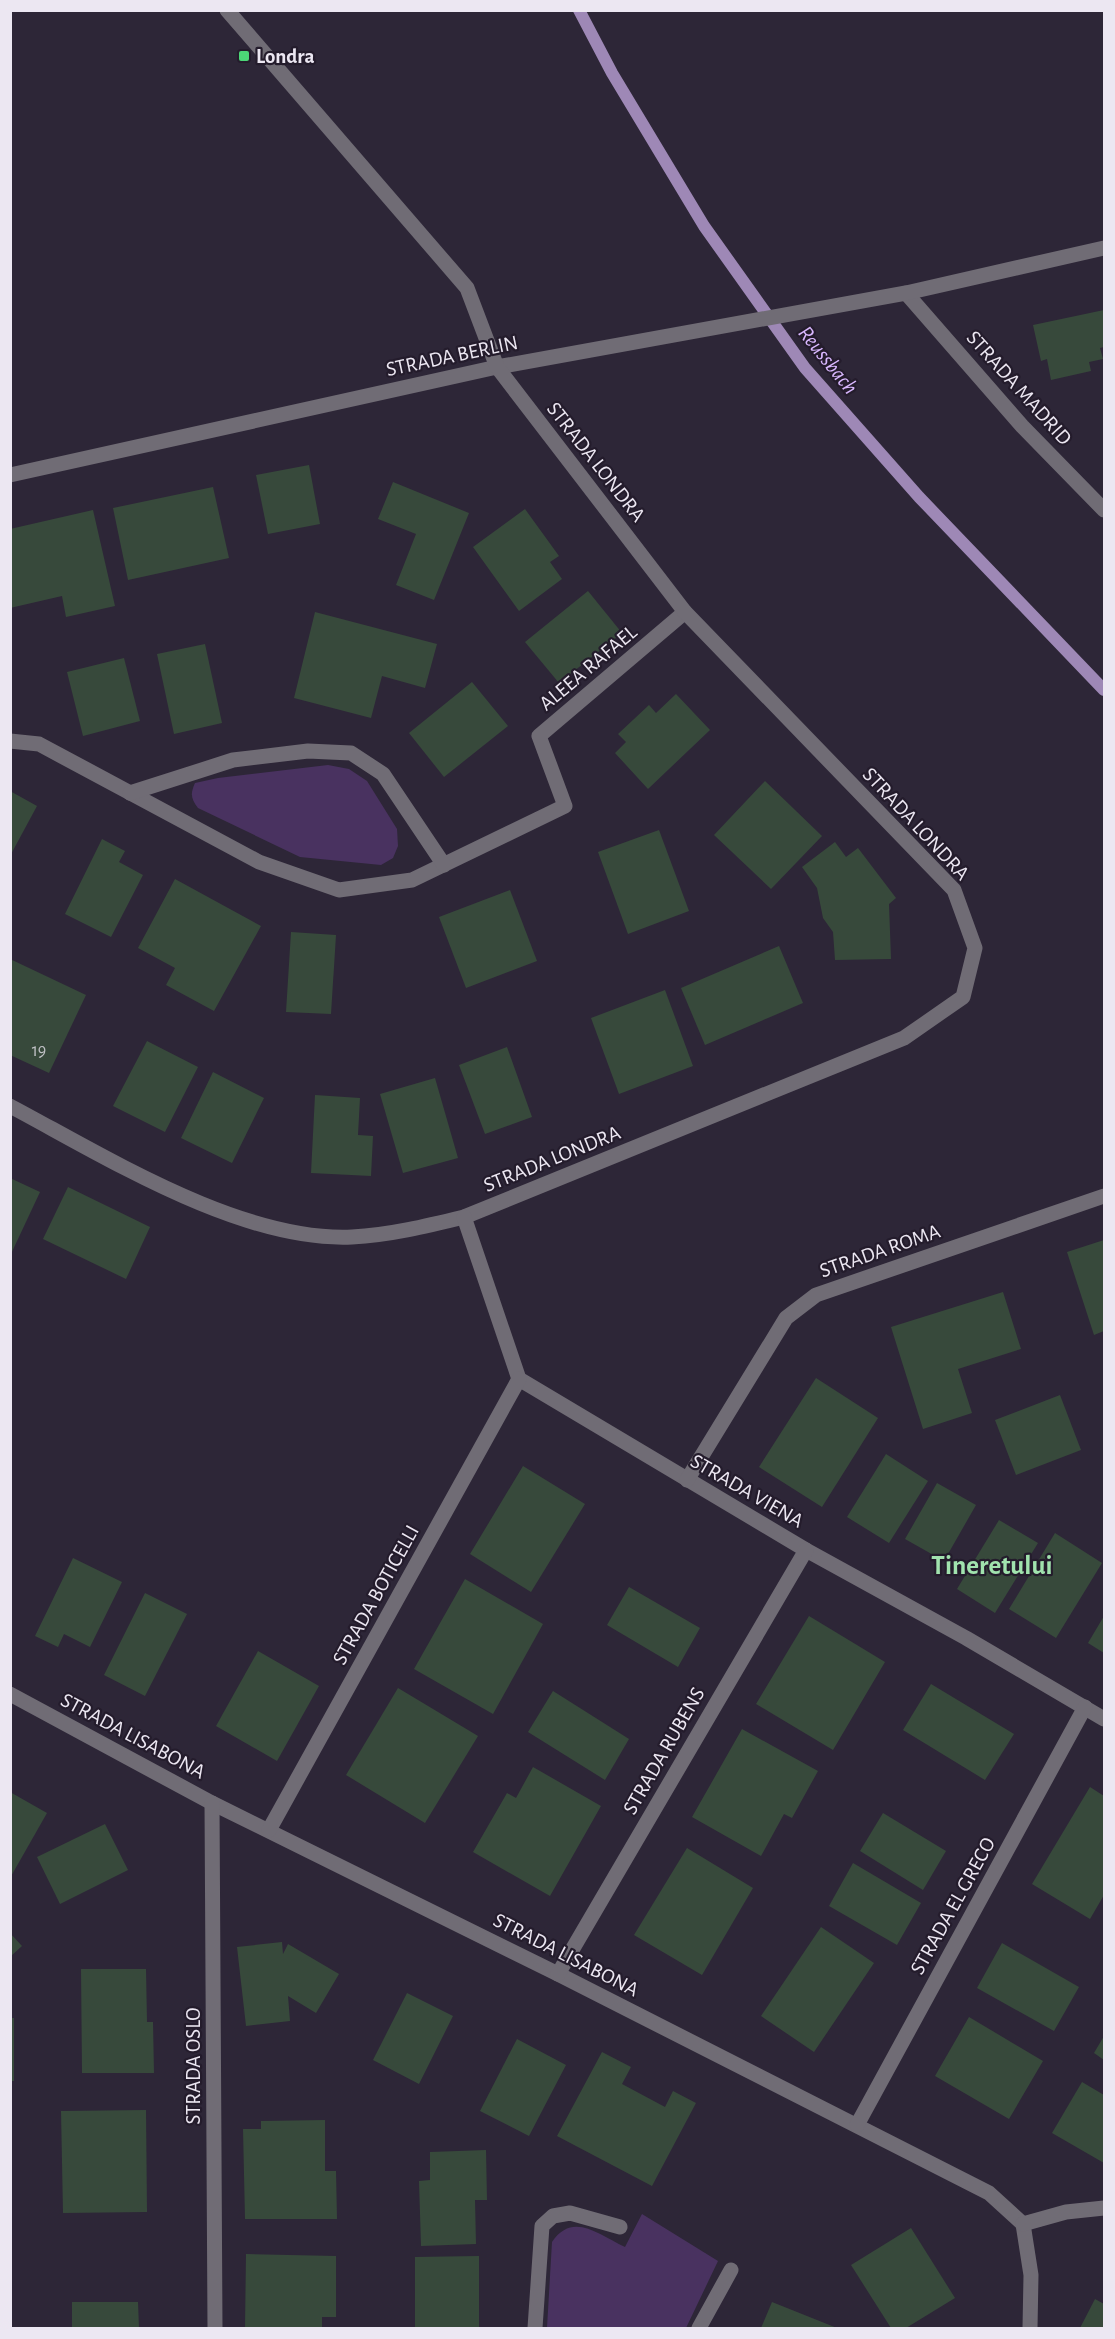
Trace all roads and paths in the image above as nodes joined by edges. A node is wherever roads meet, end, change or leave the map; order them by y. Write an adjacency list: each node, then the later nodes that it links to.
1 (227, 10): 4 (street, STRADA LONDRA)
2 (1104, 248): 3 (street, STRADA BERLIN)
3 (906, 292): 4 (street, STRADA BERLIN); 6 (street, STRADA MADRID)
4 (497, 368): 5 (street, STRADA BERLIN); 7 (street, STRADA LONDRA)
5 (10, 476)
6 (1104, 510)
7 (685, 612): 10 (street, ALEEA RAFAEL); 13 (street, STRADA LONDRA)
8 (10, 741): 9 (street, ALEEA RAFAEL)
9 (130, 794): 10 (street, ALEEA RAFAEL); 10 (street)
10 (444, 865)
11 (10, 1106): 13 (street, STRADA LONDRA)
12 (1104, 1196): 15 (street, STRADA ROMA)
13 (464, 1217): 14 (street)
14 (519, 1379): 15 (street, STRADA VIENA); 21 (street, STRADA BOTICELLI)
15 (687, 1480): 16 (street, STRADA VIENA)
16 (806, 1550): 18 (street, STRADA VIENA); 22 (street, STRADA RUBENS)
17 (10, 1694): 20 (street, STRADA LISABONA)
18 (1085, 1707): 19 (street, STRADA VIENA); 23 (street, STRADA EL GRECO)
19 (1104, 1719)
20 (212, 1803): 21 (street, STRADA LISABONA); 28 (street, STRADA OSLO)
21 (269, 1830): 22 (street, STRADA LISABONA)
22 (558, 1974): 23 (street, STRADA LISABONA)
23 (857, 2125): 25 (street, STRADA LISABONA)
24 (1104, 2208): 25 (street)
25 (1023, 2224): 31 (street)
26 (620, 2227): 29 (street)
27 (731, 2270): 30 (street)
28 (215, 2328)
29 (535, 2328)
30 (699, 2328)
31 (1030, 2328)

